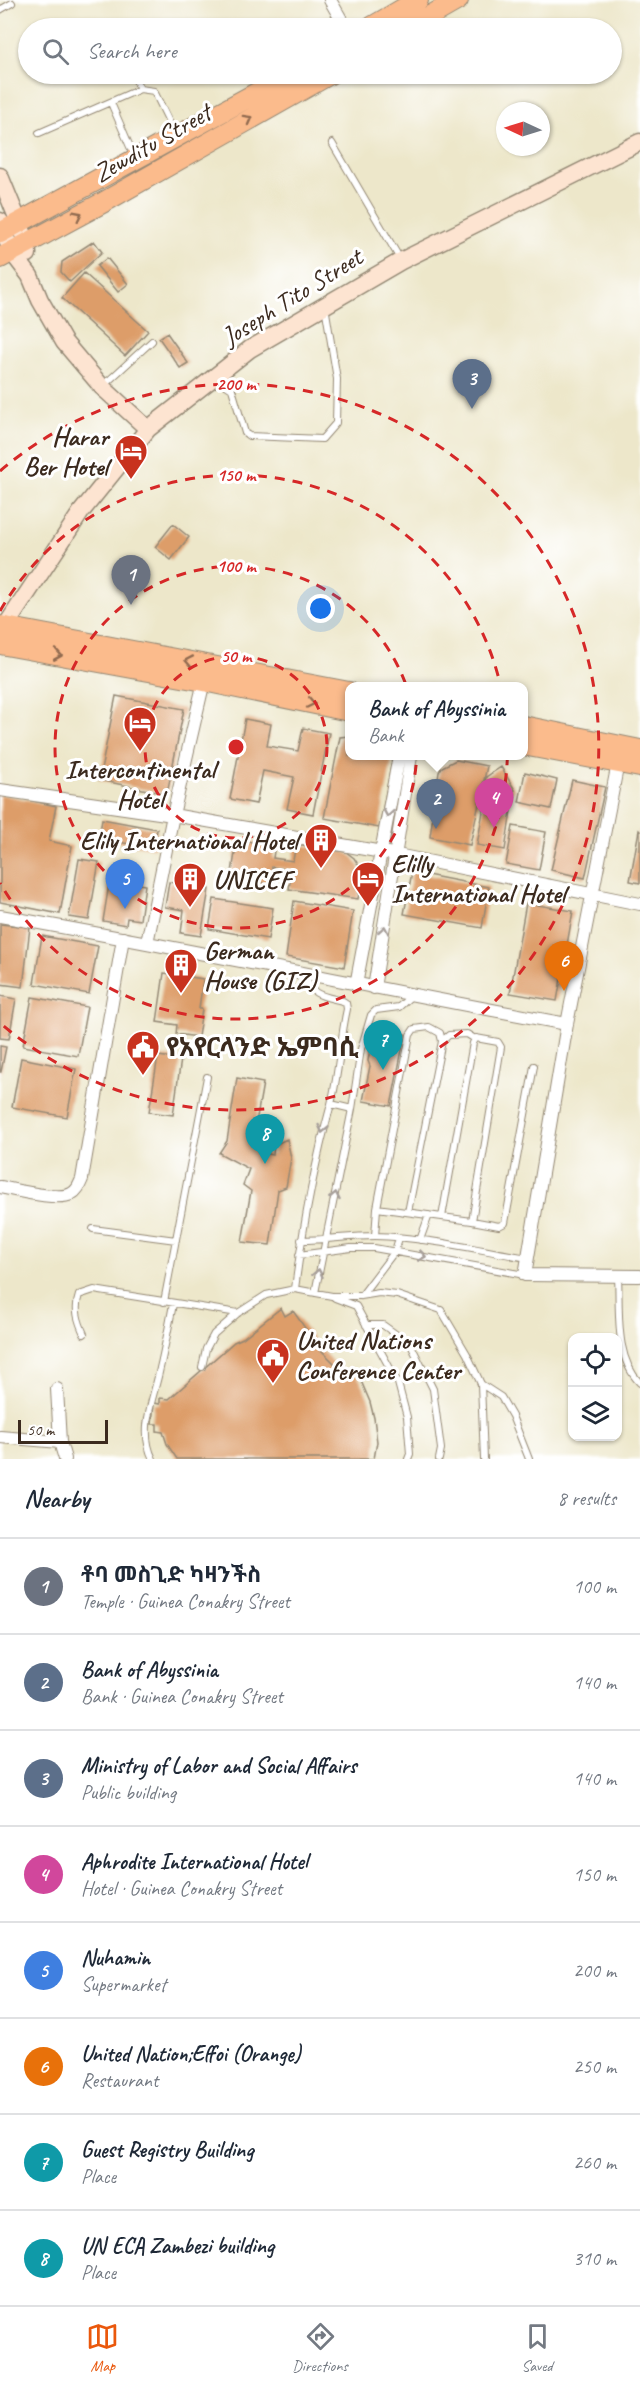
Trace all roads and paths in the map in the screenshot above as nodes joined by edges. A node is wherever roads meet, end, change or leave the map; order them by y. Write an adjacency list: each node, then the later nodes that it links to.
1 (330, 0): 6 (street)
2 (418, 0): 7 (main road)
3 (458, 0): 8 (main road)
4 (12, 3): 5 (lane)
5 (0, 10)
6 (340, 18)
7 (387, 18)
8 (426, 18)
9 (138, 84): 12 (lane)
10 (272, 84): 15 (main road, Zewditu Street)
11 (312, 84): 21 (main road, Zewditu Street, one-way to 11)
12 (140, 89): 13 (lane); 15 (lane)
13 (111, 103): 14 (lane); 18 (lane)
14 (39, 133)
15 (176, 136): 18 (main road, Zewditu Street)
16 (640, 142): 22 (main road, Joseph Tito Street)
17 (332, 143): 22 (lane)
18 (136, 159): 20 (main road, Zewditu Street)
19 (0, 176): 20 (main road)
20 (5, 227): 21 (main road)
21 (13, 250): 26 (main road)
22 (401, 261): 23 (main road, Joseph Tito Street)
23 (325, 305): 25 (main road, Joseph Tito Street); 25 (lane)
24 (152, 341): 26 (lane)
25 (215, 377): 27 (main road, Joseph Tito Street)
26 (102, 387): 27 (main road)
27 (148, 429): 28 (main road, Joseph Tito Street)
28 (1, 634): 29 (main road, one-way to 29); 30 (main road, one-way to 28)
29 (204, 681): 30 (main road); 42 (street)
30 (268, 685): 31 (main road); 32 (main road, one-way to 32)
31 (345, 692)
32 (345, 710)
33 (528, 728): 35 (main road)
34 (528, 745): 35 (main road)
35 (575, 745): 36 (main road); 39 (main road)
36 (640, 750)
37 (398, 760): 43 (street, one-way to 43)
38 (410, 760): 44 (street)
39 (618, 763): 40 (main road); 45 (street)
40 (640, 767)
41 (0, 790): 42 (street)
42 (173, 815): 43 (street); 49 (street)
43 (382, 852): 44 (street); 51 (street)
44 (397, 855): 45 (street); 52 (street, one-way to 44)
45 (593, 894): 46 (street); 54 (street)
46 (640, 904)
47 (0, 916): 48 (street)
48 (123, 938): 49 (street); 61 (street)
49 (147, 944): 50 (street)
50 (305, 975): 51 (street); 59 (lane)
51 (356, 985): 52 (street)
52 (374, 988): 53 (street)
53 (412, 995): 54 (street); 60 (lane)
54 (567, 1024): 77 (street)
55 (475, 1039): 56 (lane); 65 (lane); 66 (lane)
56 (442, 1041): 62 (lane); 63 (lane)
57 (534, 1066): 66 (lane)
58 (207, 1077): 70 (lane)
59 (330, 1104): 60 (lane); 71 (lane, one-way to 71)
60 (352, 1108): 72 (lane, one-way to 60)
61 (0, 1187)
62 (376, 1208): 63 (lane); 68 (lane)
63 (408, 1212): 64 (lane)
64 (429, 1215): 65 (lane); 73 (lane)
65 (442, 1217): 66 (lane)
66 (471, 1221)
67 (93, 1229): 70 (lane)
68 (375, 1236): 69 (lane); 72 (lane)
69 (399, 1238): 73 (lane); 74 (lane)
70 (176, 1240): 85 (lane)
71 (301, 1240): 72 (lane); 76 (lane)
72 (326, 1240): 75 (lane)
73 (420, 1240): 77 (lane)
74 (395, 1251): 75 (lane); 78 (lane, one-way to 78); 84 (lane)
75 (322, 1253): 76 (lane); 82 (lane, one-way to 75)
76 (300, 1255): 81 (lane)
77 (528, 1258): 78 (street)
78 (525, 1275): 79 (street)
79 (618, 1276): 80 (street); 91 (lane)
80 (640, 1276)
81 (296, 1289): 82 (lane); 87 (lane)
82 (315, 1293): 83 (lane)
83 (332, 1296): 84 (lane); 88 (lane)
84 (361, 1296): 92 (lane)
85 (164, 1302): 86 (lane); 89 (lane)
86 (173, 1304): 87 (lane); 97 (lane)
87 (238, 1313): 90 (lane)
88 (366, 1325): 98 (lane); 99 (lane)
89 (84, 1334)
90 (202, 1367)
91 (640, 1383)
92 (481, 1384): 100 (lane); 101 (lane)
93 (57, 1389): 95 (street)
94 (0, 1437): 95 (street)
95 (60, 1442): 96 (street)
96 (65, 1459)
97 (153, 1459)
98 (408, 1459)
99 (439, 1459)
100 (484, 1459)
101 (529, 1459)

